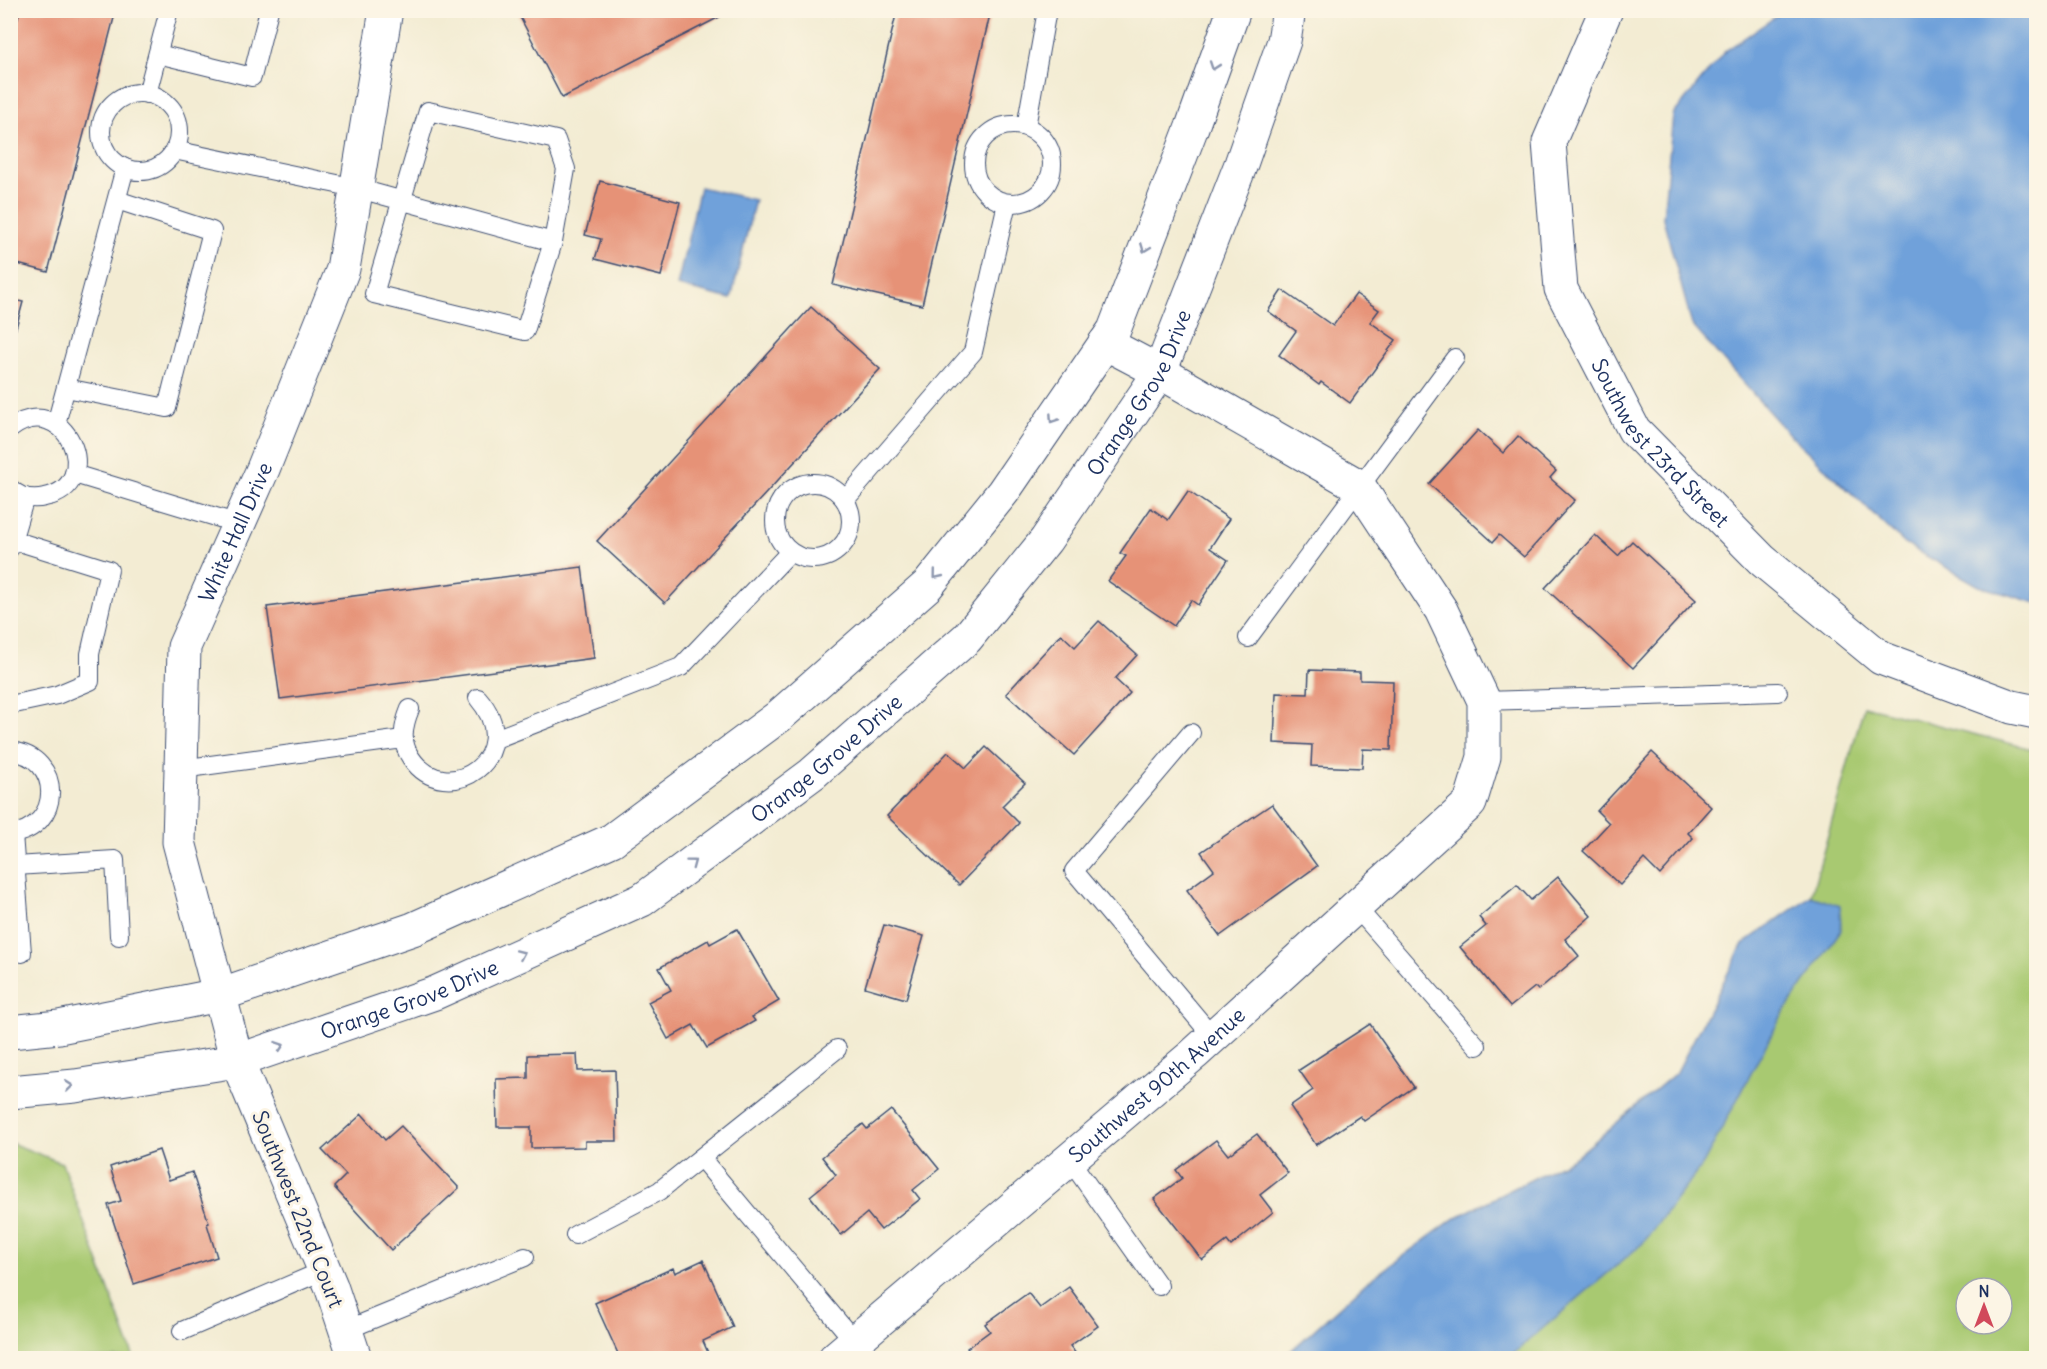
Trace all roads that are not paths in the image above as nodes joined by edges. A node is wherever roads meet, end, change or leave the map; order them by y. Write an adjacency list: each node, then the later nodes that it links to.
1 (169, 10): 8 (lane)
2 (269, 10): 8 (lane)
3 (386, 10): 13 (street, White Hall Drive)
4 (1047, 10): 10 (lane)
5 (1234, 10): 18 (street, one-way to 18)
6 (1288, 10): 20 (street, Orange Grove Drive)
7 (1606, 10): 37 (street, Southwest 23rd Street)
8 (158, 54): 9 (lane)
9 (147, 94): 11 (lane); 12 (lane)
10 (1026, 127): 16 (lane); 16 (lane)
11 (174, 150): 12 (lane); 13 (lane)
12 (125, 168): 14 (lane)
13 (356, 188): 15 (lane); 28 (street, White Hall Drive)
14 (117, 200): 21 (lane); 21 (lane)
15 (400, 201): 17 (lane); 17 (lane); 17 (lane)
16 (1007, 203): 27 (lane)
17 (553, 242)
18 (1104, 343): 20 (street); 48 (street, one-way to 48)
19 (1455, 358): 25 (lane)
20 (1160, 372): 25 (street); 53 (street, Orange Grove Drive, one-way to 20)
21 (66, 388): 22 (lane)
22 (56, 424): 23 (lane); 24 (lane)
23 (10, 429)
24 (74, 474): 26 (lane); 28 (lane)
25 (1359, 486): 31 (lane); 34 (street)
26 (18, 493): 29 (lane)
27 (845, 500): 30 (lane); 30 (lane)
28 (239, 524): 42 (street, White Hall Drive)
29 (12, 544): 35 (lane)
30 (790, 552): 40 (lane)
31 (1248, 638)
32 (1778, 692): 34 (lane)
33 (478, 698): 40 (lane)
34 (1484, 701): 45 (street, Southwest 90th Avenue)
35 (10, 705)
36 (410, 710): 39 (lane)
37 (2037, 712)
38 (1191, 733): 50 (lane)
39 (403, 739): 40 (lane); 42 (lane)
40 (495, 739)
41 (10, 752): 43 (lane)
42 (181, 769): 48 (street, White Hall Drive)
43 (12, 834): 44 (lane)
44 (15, 866): 46 (lane); 47 (lane)
45 (1355, 906): 50 (street, Southwest 90th Avenue); 51 (lane)
46 (119, 936)
47 (22, 953)
48 (219, 995): 49 (street); 53 (street, White Hall Drive)
49 (10, 1032)
50 (1213, 1037): 56 (street, Southwest 90th Avenue)
51 (1477, 1046)
52 (837, 1049): 55 (lane)
53 (237, 1061): 54 (street, Orange Grove Drive, one-way to 53); 59 (street, Southwest 22nd Court)
54 (10, 1092)
55 (701, 1158): 57 (lane); 63 (lane)
56 (1070, 1160): 60 (lane); 63 (street, Southwest 90th Avenue)
57 (575, 1234)
58 (525, 1257): 62 (lane)
59 (325, 1270): 61 (lane); 62 (street, Southwest 22nd Court)
60 (1159, 1286)
61 (182, 1331)
62 (350, 1344)
63 (845, 1350)

